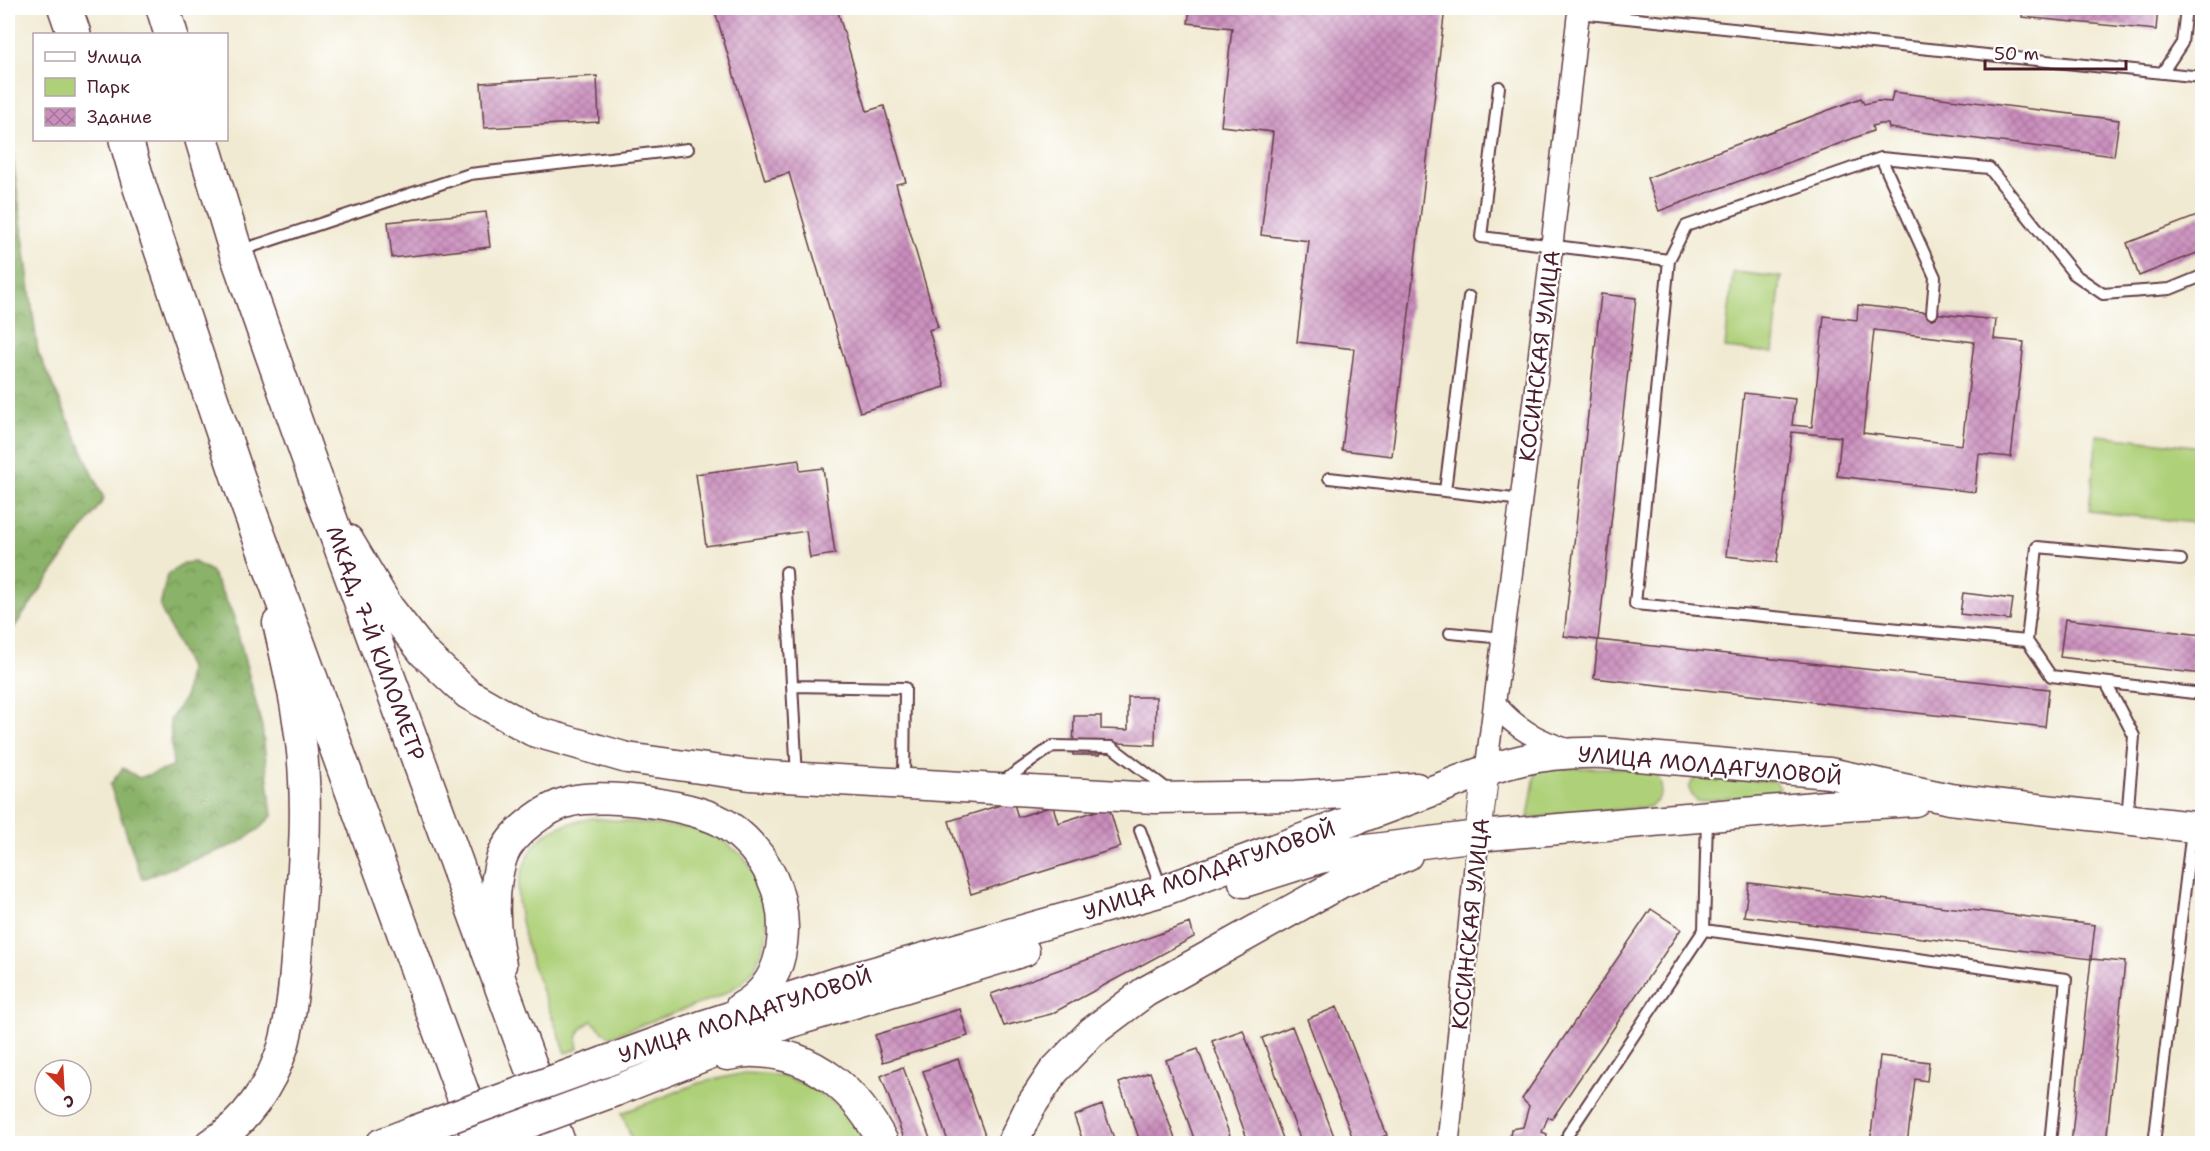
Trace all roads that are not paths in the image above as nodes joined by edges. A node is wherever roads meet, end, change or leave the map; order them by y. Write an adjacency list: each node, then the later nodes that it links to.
1 (65, 8): 6 (highway)
2 (87, 8): 7 (highway)
3 (163, 8): 8 (highway)
4 (2186, 8): 9 (lane)
5 (1579, 10): 9 (lane); 18 (street, КОСИНСКАЯ УЛИЦА)
6 (74, 33)
7 (94, 33)
8 (171, 33)
9 (2162, 73): 10 (lane)
10 (2202, 77)
11 (1499, 87): 18 (lane)
12 (118, 141): 17 (highway)
13 (126, 141): 17 (highway)
14 (202, 141): 19 (highway, МКАД, 7-Й КИЛОМЕТР)
15 (688, 149): 19 (lane)
16 (1881, 158): 20 (lane); 21 (lane); 23 (lane)
17 (140, 188): 27 (highway)
18 (1552, 245): 20 (lane); 28 (street, КОСИНСКАЯ УЛИЦА)
19 (236, 252): 24 (highway, МКАД, 7-Й КИЛОМЕТР)
20 (1669, 260): 33 (lane)
21 (2202, 276)
22 (1469, 297): 26 (lane)
23 (1932, 313)
24 (314, 474): 41 (main road); 56 (highway, МКАД, 7-Й КИЛОМЕТР)
25 (1329, 478): 26 (lane)
26 (1445, 491): 28 (lane)
27 (245, 498): 59 (main road); 62 (highway)
28 (1522, 500): 32 (street, КОСИНСКАЯ УЛИЦА)
29 (2181, 560): 33 (lane)
30 (786, 572): 35 (lane)
31 (1450, 633): 32 (lane)
32 (1504, 638): 37 (street, КОСИНСКАЯ УЛИЦА)
33 (2027, 641): 34 (lane)
34 (2106, 683): 36 (lane); 49 (lane)
35 (792, 687): 41 (lane); 42 (lane)
36 (2202, 694)
37 (1496, 705): 38 (street); 39 (street, КОСИНСКАЯ УЛИЦА)
38 (1574, 752): 39 (main road, УЛИЦА МОЛДАГУЛОВОЙ); 40 (main road, УЛИЦА МОЛДАГУЛОВОЙ)
39 (1486, 769): 43 (main road, УЛИЦА МОЛДАГУЛОВОЙ); 52 (street, КОСИНСКАЯ УЛИЦА)
40 (1800, 770): 46 (main road, УЛИЦА МОЛДАГУЛОВОЙ); 47 (street)
41 (797, 777): 42 (main road)
42 (904, 783): 44 (main road)
43 (1443, 787): 45 (main road); 54 (main road, УЛИЦА МОЛДАГУЛОВОЙ)
44 (993, 789): 45 (main road); 45 (lane)
45 (1178, 797)
46 (1950, 799): 47 (main road, УЛИЦА МОЛДАГУЛОВОЙ); 49 (main road, УЛИЦА МОЛДАГУЛОВОЙ)
47 (1797, 809): 48 (main road, УЛИЦА МОЛДАГУЛОВОЙ)
48 (1708, 816): 52 (main road, УЛИЦА МОЛДАГУЛОВОЙ); 55 (lane)
49 (2127, 819): 50 (main road, УЛИЦА МОЛДАГУЛОВОЙ)
50 (2198, 827): 69 (lane)
51 (1140, 830): 54 (lane)
52 (1478, 836): 53 (main road, УЛИЦА МОЛДАГУЛОВОЙ); 66 (street, КОСИНСКАЯ УЛИЦА)
53 (1440, 841): 58 (main road, УЛИЦА МОЛДАГУЛОВОЙ); 65 (main road)
54 (1162, 891): 57 (main road, УЛИЦА МОЛДАГУЛОВОЙ)
55 (1704, 930): 67 (lane); 68 (lane)
56 (510, 1010): 57 (main road); 63 (highway, МКАД, 7-Й КИЛОМЕТР)
57 (702, 1026): 60 (main road, УЛИЦА МОЛДАГУЛОВОЙ, bridge)
58 (700, 1058): 61 (main road, УЛИЦА МОЛДАГУЛОВОЙ, bridge); 64 (main road)
59 (210, 1143)
60 (381, 1143)
61 (471, 1143)
62 (481, 1143)
63 (559, 1143)
64 (884, 1143)
65 (1011, 1143)
66 (1448, 1143)
67 (1567, 1143)
68 (2050, 1143)
69 (2154, 1143)

